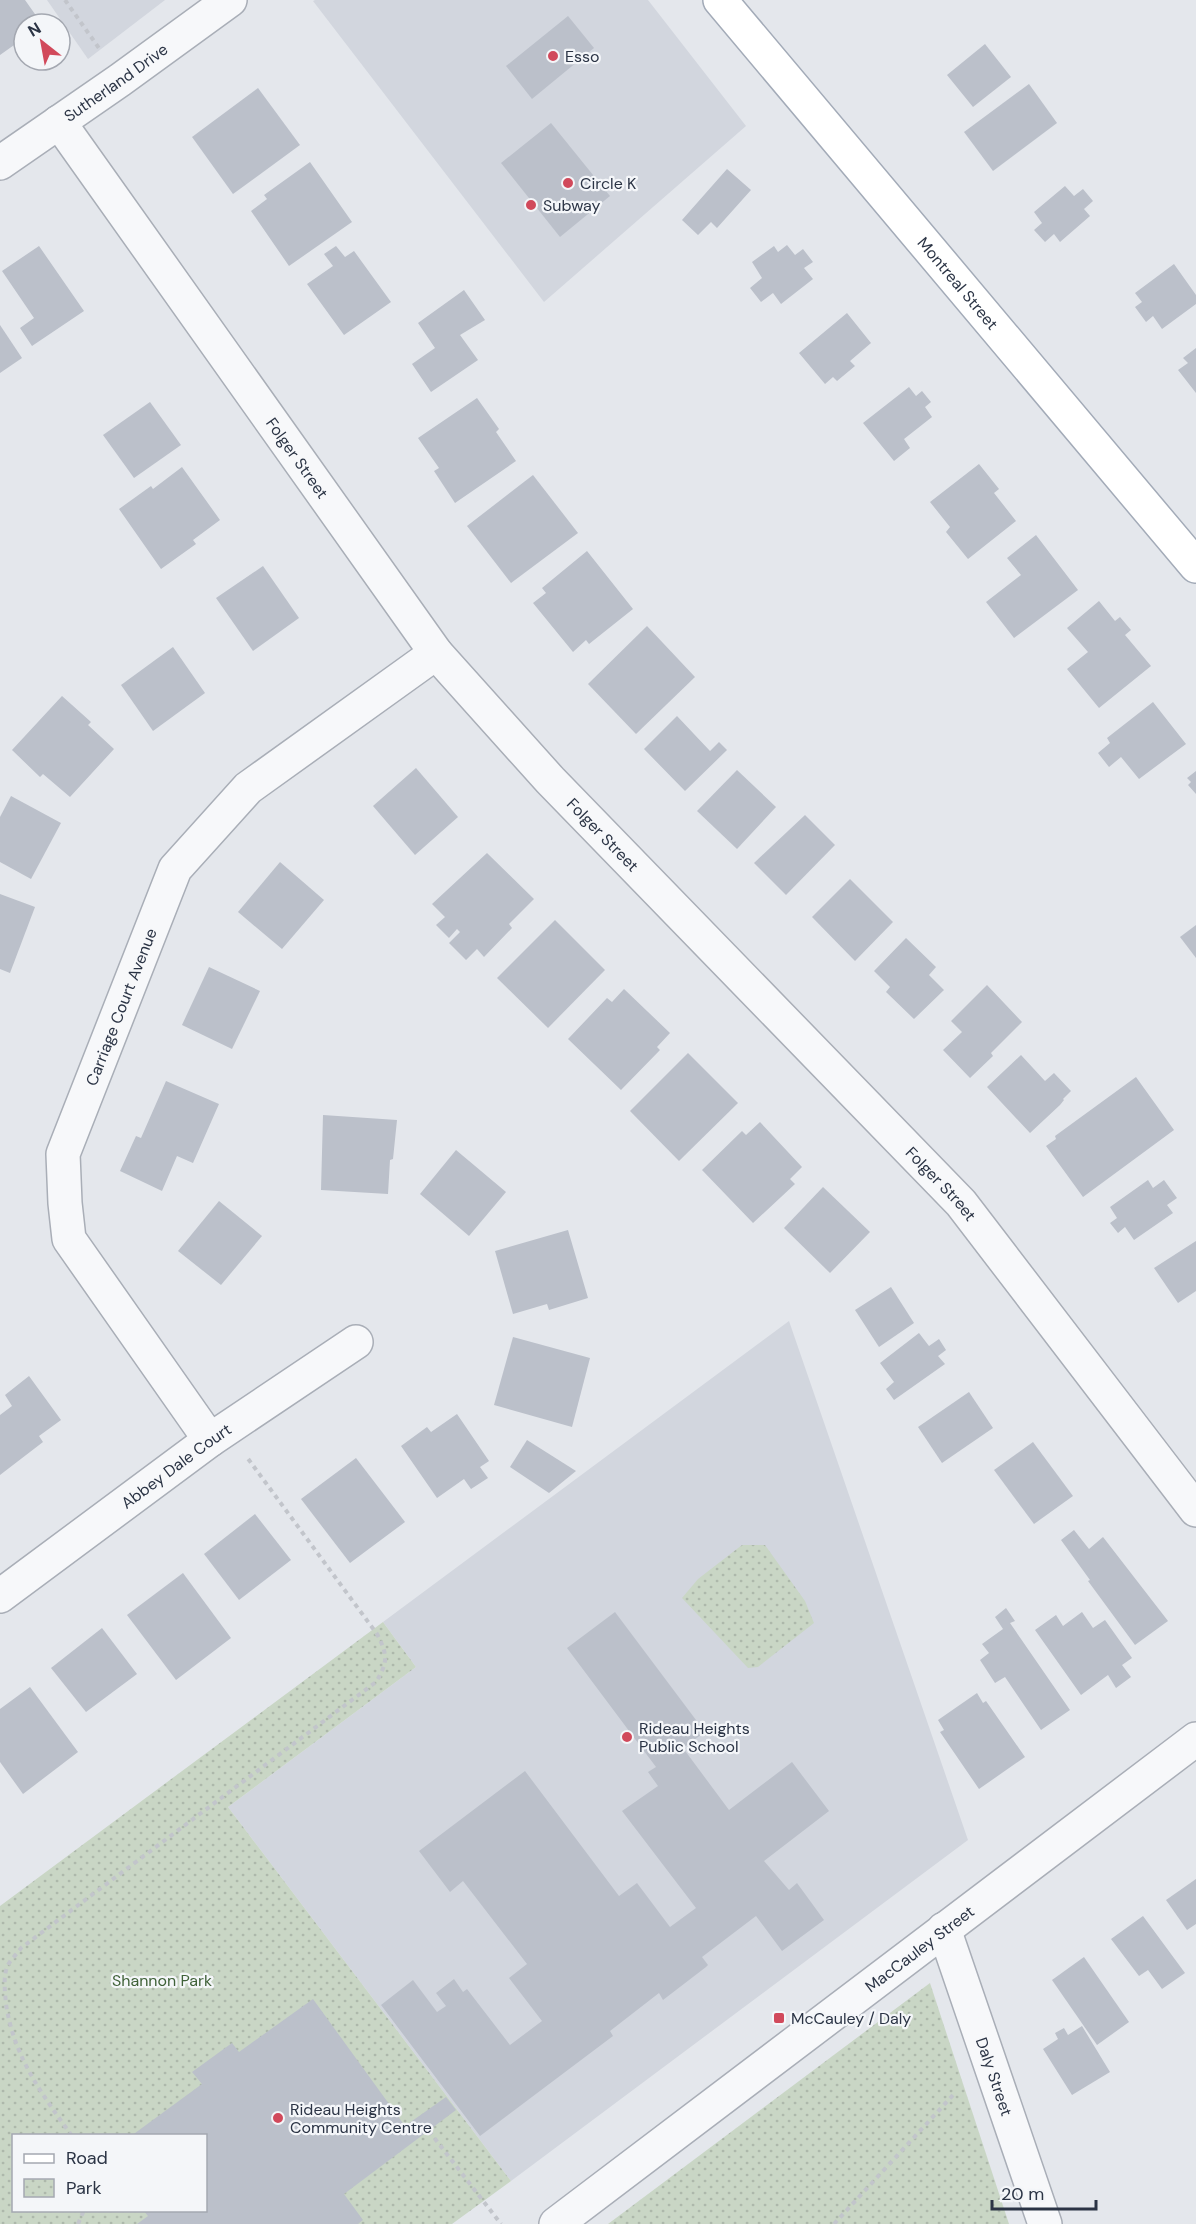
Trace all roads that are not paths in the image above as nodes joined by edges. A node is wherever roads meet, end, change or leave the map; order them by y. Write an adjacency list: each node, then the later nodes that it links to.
1 (230, 0): 3 (street, Sutherland Drive)
2 (720, 0): 5 (main road, Montreal Street)
3 (58, 122): 4 (street, Sutherland Drive); 6 (street, Folger Street)
4 (0, 163)
5 (1196, 566)
6 (436, 653): 8 (street, Carriage Court Avenue); 9 (street, Folger Street)
7 (356, 1342): 8 (street, Abbey Dale Court)
8 (218, 1435): 10 (street, Abbey Dale Court)
9 (1196, 1509)
10 (0, 1596)
11 (1196, 1738): 12 (street, MacCauley Street)
12 (944, 1929): 13 (street, MacCauley Street); 14 (street, Daly Street)
13 (556, 2224)
14 (1045, 2224)

